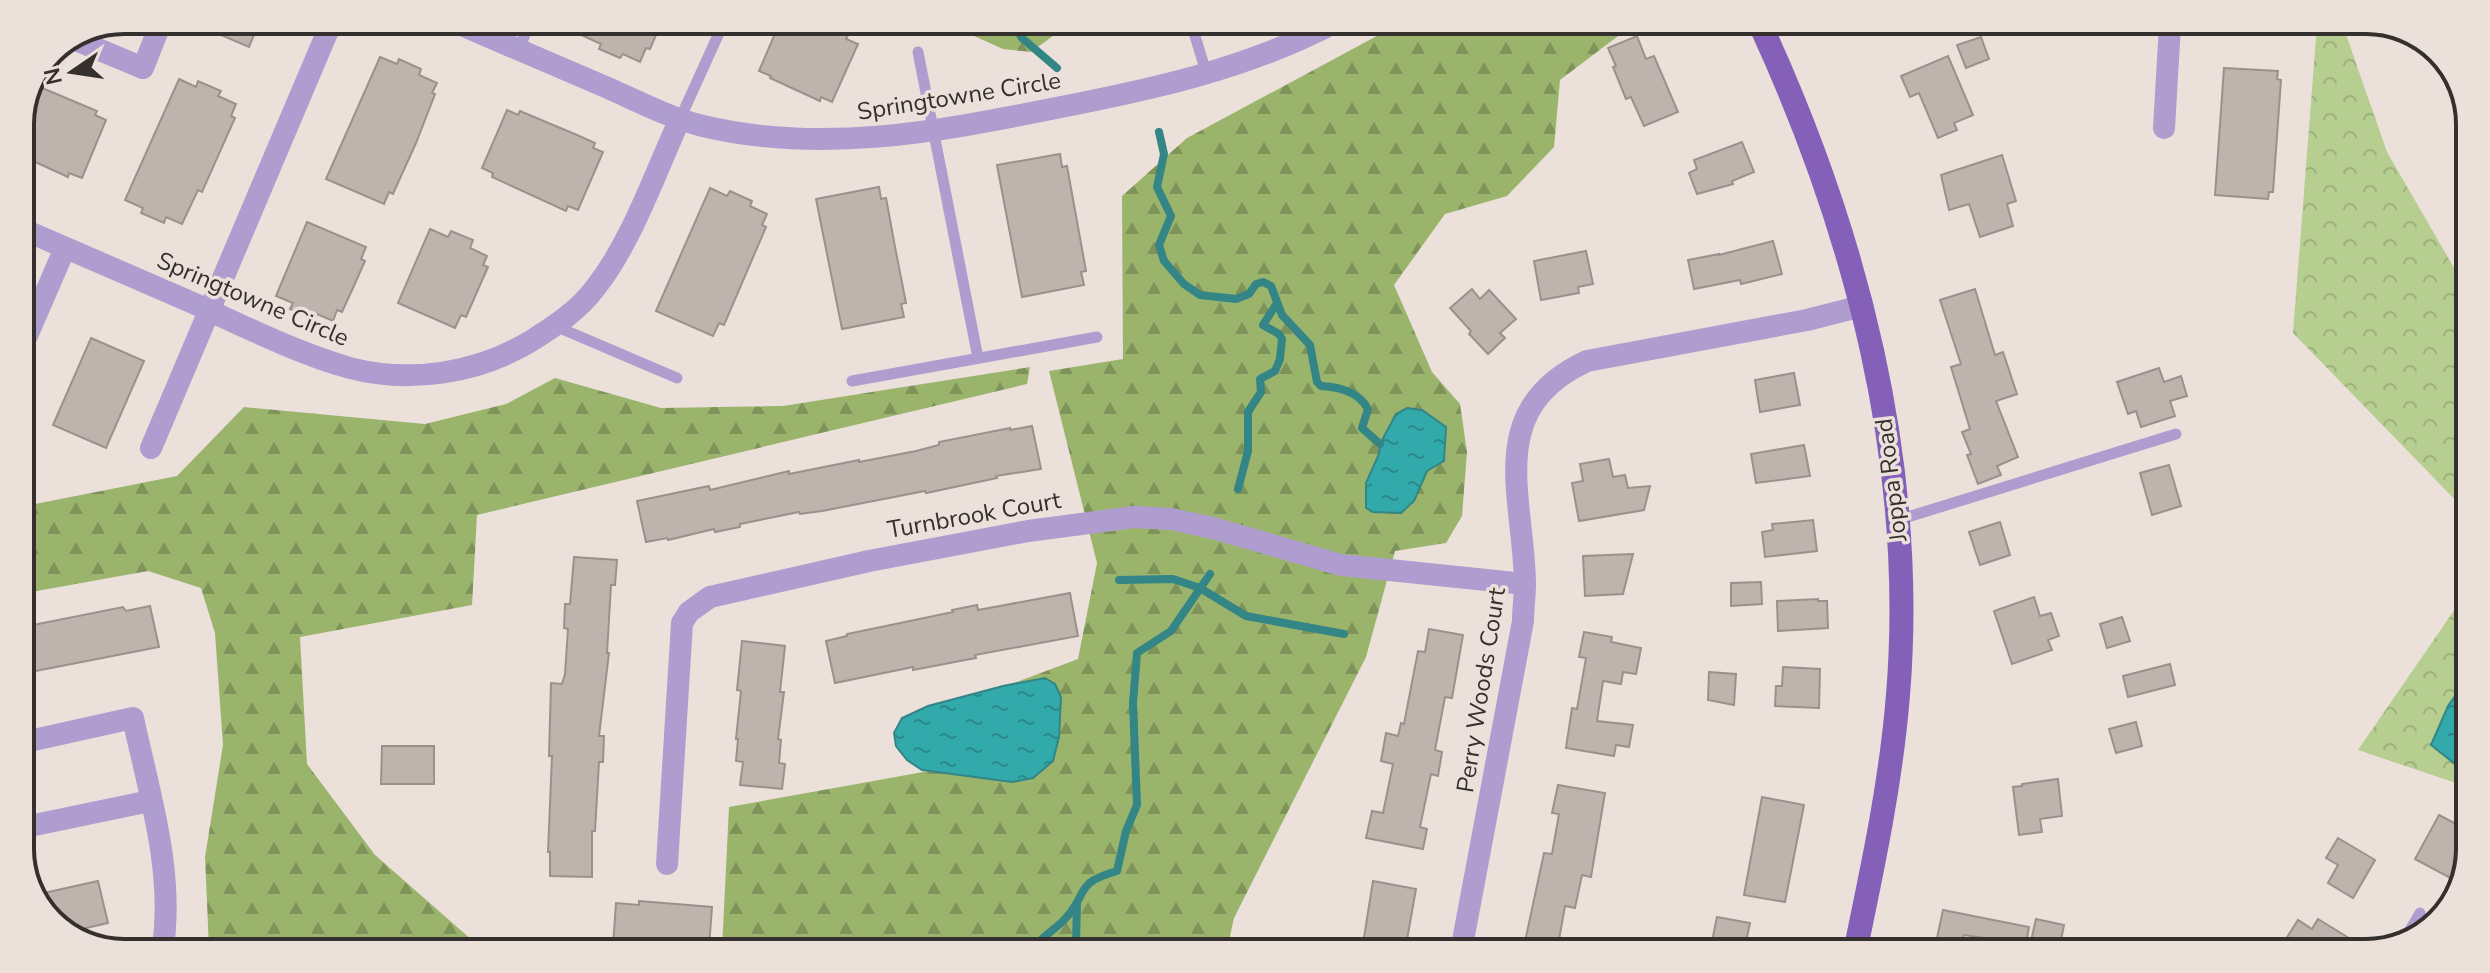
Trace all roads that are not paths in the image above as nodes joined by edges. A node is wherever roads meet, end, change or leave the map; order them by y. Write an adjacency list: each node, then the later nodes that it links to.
1 (156, 34): 10 (street)
2 (326, 34): 20 (street)
3 (482, 34): 11 (street)
4 (525, 34): 11 (lane)
5 (719, 34): 14 (lane)
6 (1194, 34): 13 (lane)
7 (1313, 34): 13 (street, Springtowne Circle)
8 (1764, 34): 19 (main road, Joppa Road)
9 (2169, 34): 15 (street)
10 (85, 44)
11 (519, 50): 14 (street)
12 (918, 52): 16 (lane)
13 (1207, 75): 16 (street, Springtowne Circle)
14 (680, 119): 16 (street, Springtowne Circle); 22 (street, Springtowne Circle)
15 (2164, 128)
16 (934, 131): 24 (lane)
17 (34, 234): 18 (street, Springtowne Circle)
18 (65, 248): 20 (street, Springtowne Circle); 21 (street)
19 (1862, 306): 29 (main road, Joppa Road); 30 (street, Perry Woods Court)
20 (209, 310): 22 (street, Springtowne Circle); 28 (street)
21 (34, 320)
22 (555, 326): 25 (lane)
23 (1097, 337): 24 (lane)
24 (978, 358): 26 (lane)
25 (677, 378)
26 (852, 381)
27 (2176, 434): 29 (lane)
28 (151, 448)
29 (1898, 521): 39 (main road, Joppa Road)
30 (1525, 584): 34 (street, Turnbrook Court); 38 (street, Perry Woods Court)
31 (34, 740): 32 (street)
32 (150, 801): 33 (street); 37 (street)
33 (34, 825)
34 (667, 864)
35 (2420, 913): 36 (lane)
36 (2412, 926)
37 (163, 939)
38 (1463, 939)
39 (1858, 939)

